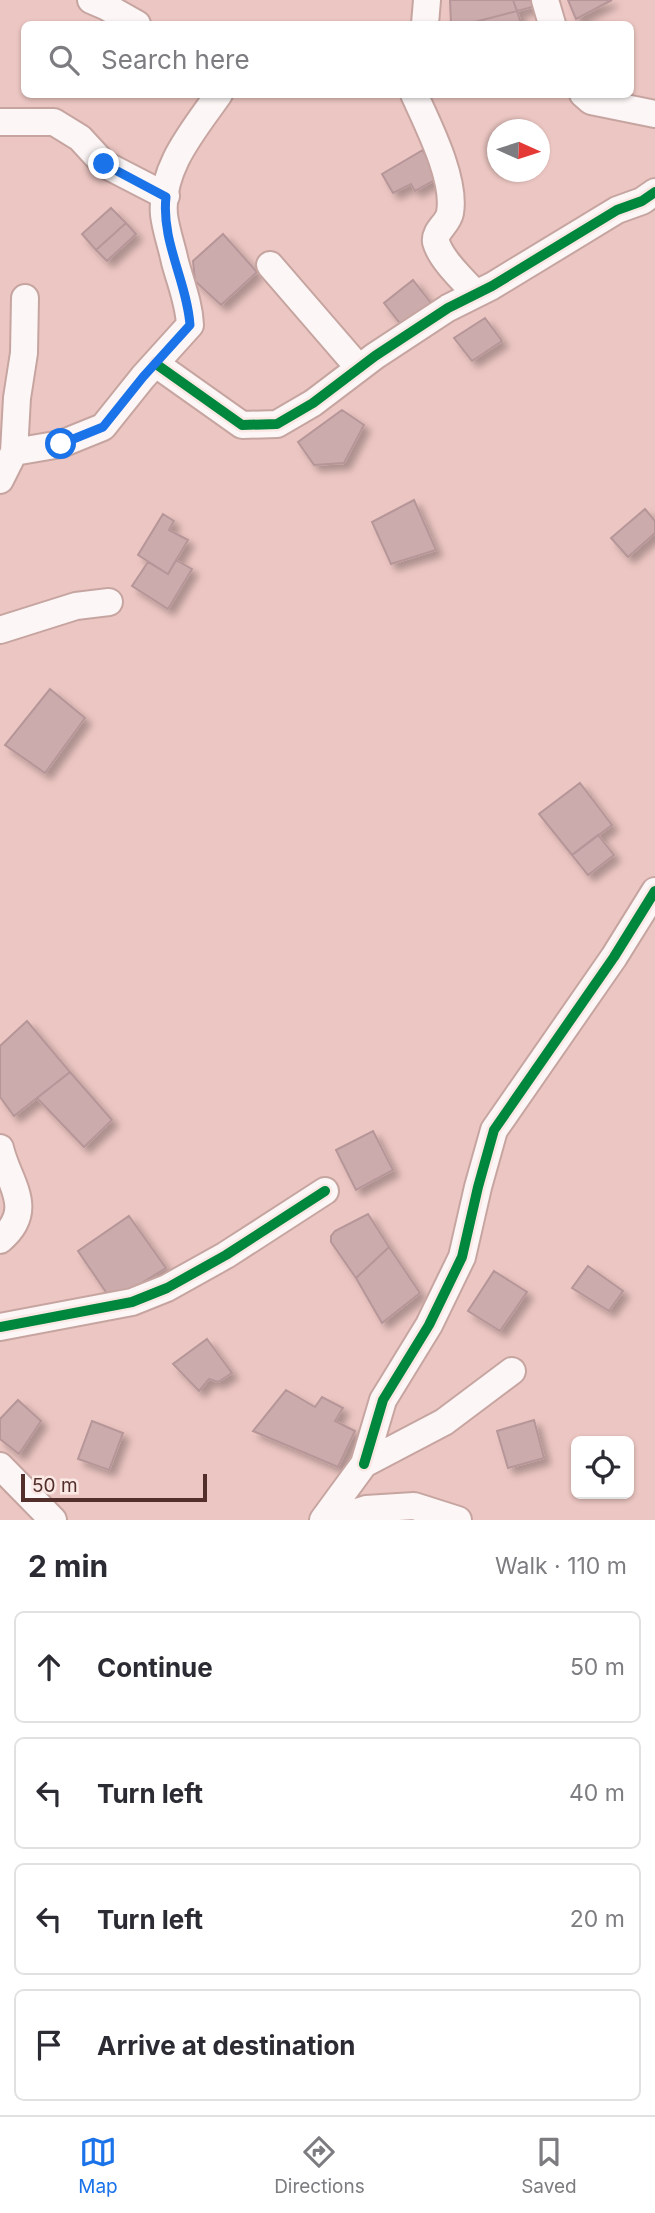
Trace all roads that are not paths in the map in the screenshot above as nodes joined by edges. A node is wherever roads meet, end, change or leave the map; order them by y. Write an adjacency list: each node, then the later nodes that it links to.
1 (427, 0): 5 (street)
2 (545, 0): 6 (street)
3 (101, 2): 4 (street)
4 (132, 21)
5 (425, 21)
6 (551, 21)
7 (216, 98): 13 (street)
8 (416, 98): 15 (street)
9 (588, 98): 10 (street)
10 (655, 114)
11 (0, 122): 13 (street)
12 (655, 192): 15 (street)
13 (166, 197): 17 (street)
14 (270, 265): 18 (street)
15 (476, 294): 18 (street)
16 (25, 298): 19 (street)
17 (156, 364): 18 (street); 19 (street)
18 (359, 369)
19 (13, 452): 20 (street)
20 (0, 480)
21 (109, 601): 22 (street)
22 (0, 630)
23 (655, 891): 29 (street)
24 (0, 1148): 26 (street)
25 (325, 1191): 27 (street)
26 (0, 1240)
27 (0, 1327)
28 (512, 1371): 29 (street)
29 (363, 1464): 32 (street)
30 (0, 1466): 31 (street)
31 (53, 1520)
32 (323, 1520)
33 (332, 1520): 34 (street)
34 (458, 1520)

